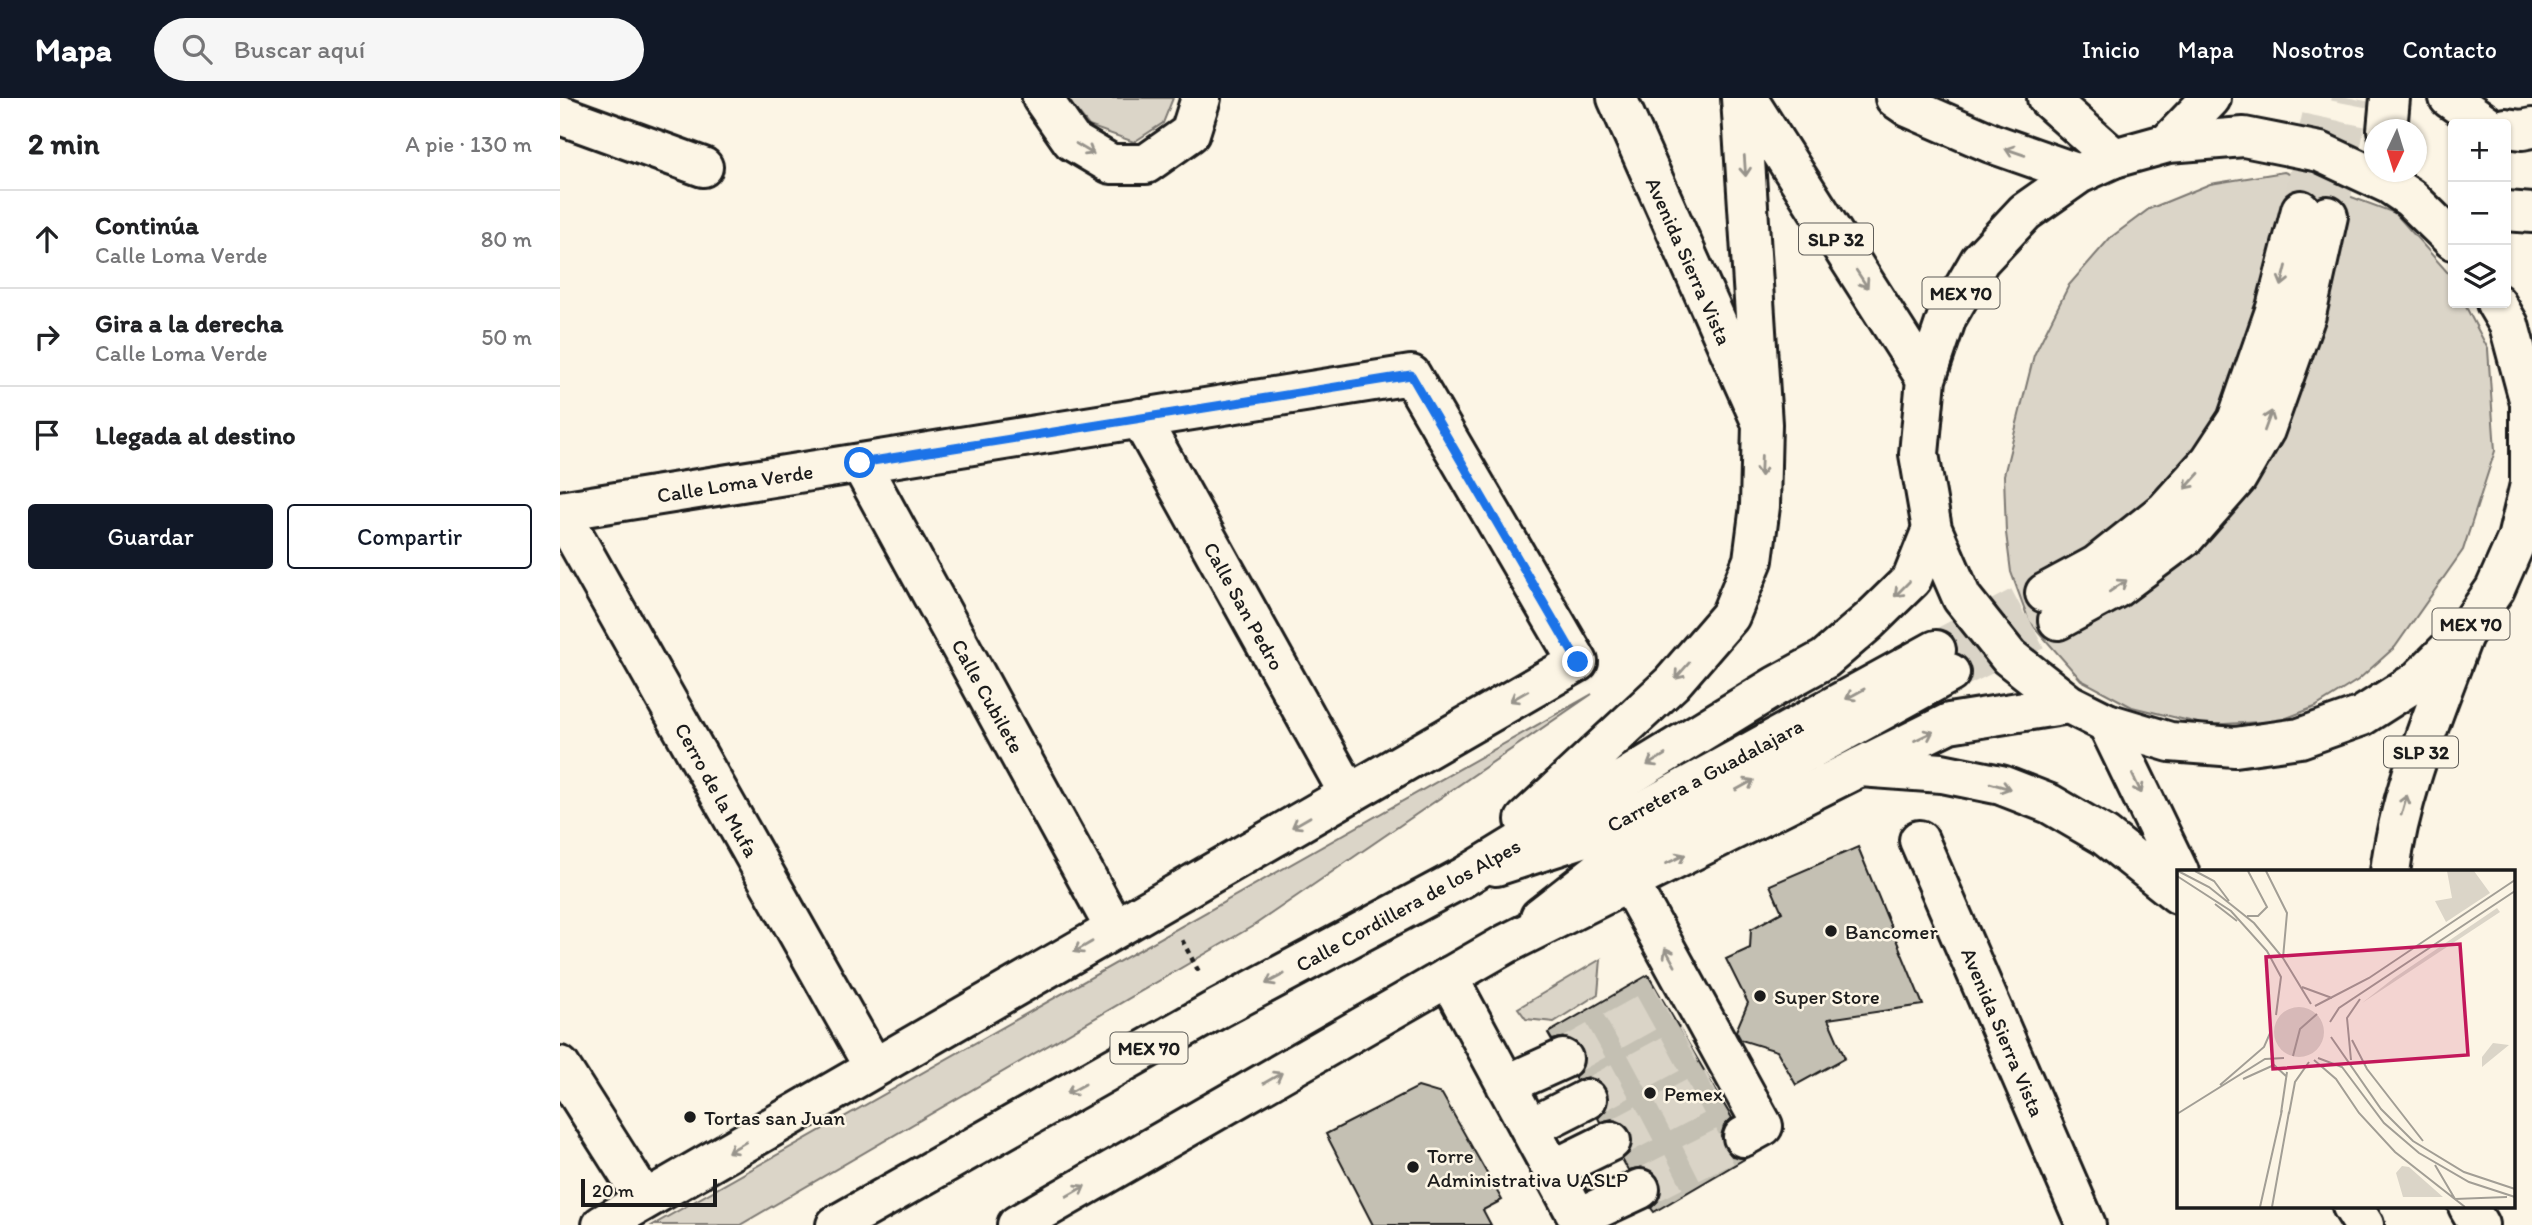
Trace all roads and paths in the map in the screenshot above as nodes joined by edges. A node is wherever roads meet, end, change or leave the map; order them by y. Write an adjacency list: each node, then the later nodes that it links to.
1 (1042, 98): 2 (main road, one-way to 2)
2 (1201, 98)
3 (1616, 98): 29 (main road, Avenida Sierra Vista)
4 (1741, 98): 29 (main road, one-way to 29)
5 (1746, 98): 27 (main road, SLP 32, one-way to 27)
6 (1895, 98): 19 (main road, one-way to 6)
7 (2211, 98): 16 (main road)
8 (2390, 98): 12 (main road)
9 (2449, 98): 13 (main road)
10 (2058, 102): 17 (main road)
11 (560, 115): 18 (main road)
12 (2388, 119)
13 (2479, 119)
14 (2532, 128): 15 (main road)
15 (2511, 129)
16 (2168, 143): 17 (main road, MEX 70); 20 (main road, MEX 70)
17 (2115, 158): 19 (main road, MEX 70)
18 (703, 167)
19 (2079, 174): 27 (main road, MEX 70)
20 (2396, 185): 21 (main road, MEX 70); 25 (main road, MEX 70)
21 (2448, 202)
22 (2511, 211): 24 (main road)
23 (2314, 213): 34 (main road)
24 (2532, 213)
25 (2448, 235)
26 (2499, 308): 31 (main road, MEX 70)
27 (1926, 379): 33 (main road, MEX 70)
28 (1140, 418): 30 (main road, Calle Loma Verde); 39 (main road, Calle San Pedro); 39 (main road, Calle Loma Verde, one-way to 39)
29 (1762, 424): 43 (main road, one-way to 43)
30 (860, 463): 32 (main road, Calle Loma Verde); 46 (main road, Calle Cubilete)
31 (2531, 482): 35 (main road, MEX 70)
32 (560, 511): 53 (main road, Cerro de la Mufa)
33 (1932, 529): 36 (main road, MEX 70); 43 (main road, Calle Cordillera de los Alpes / MEX 70, one-way to 43)
34 (2052, 606)
35 (2463, 635): 37 (main road, MEX 70); 42 (main road, SLP 32, one-way to 35)
36 (2068, 704): 37 (main road, MEX 70); 38 (main road, one-way to 36)
37 (2107, 723): 41 (main road, one-way to 41)
38 (1860, 767): 44 (main road, one-way to 38); 45 (main road, one-way to 45)
39 (1349, 794): 46 (main road, one-way to 46)
40 (1919, 840): 67 (main road, Avenida Sierra Vista)
41 (2178, 870)
42 (2390, 870)
43 (1464, 877): 48 (main road, Carretera a Guadalajara, one-way to 43); 50 (main road, Calle Cordillera de los Alpes / MEX 70, one-way to 50)
44 (1629, 882): 48 (main road); 57 (main road, one-way to 44)
45 (2177, 892)
46 (1115, 929): 53 (main road, one-way to 53)
47 (1176, 929): 50 (path)
48 (1506, 944): 49 (main road)
49 (1448, 977): 54 (main road); 66 (main road, one-way to 49)
50 (1219, 1008): 65 (main road, Calle Cordillera de los Alpes / MEX 70, one-way to 65)
51 (1563, 1059): 54 (main road)
52 (560, 1066): 61 (main road)
53 (874, 1068): 61 (main road, one-way to 61)
54 (1506, 1085): 56 (main road)
55 (1587, 1099): 56 (main road)
56 (1530, 1128): 59 (main road)
57 (1743, 1137)
58 (1611, 1141): 59 (main road)
59 (1552, 1170): 63 (main road)
60 (1640, 1189): 63 (main road)
61 (645, 1200): 64 (main road)
62 (2470, 1208): 68 (main road)
63 (1580, 1221)
64 (602, 1225)
65 (836, 1225)
66 (1017, 1225)
67 (2086, 1225)
68 (2479, 1225)

